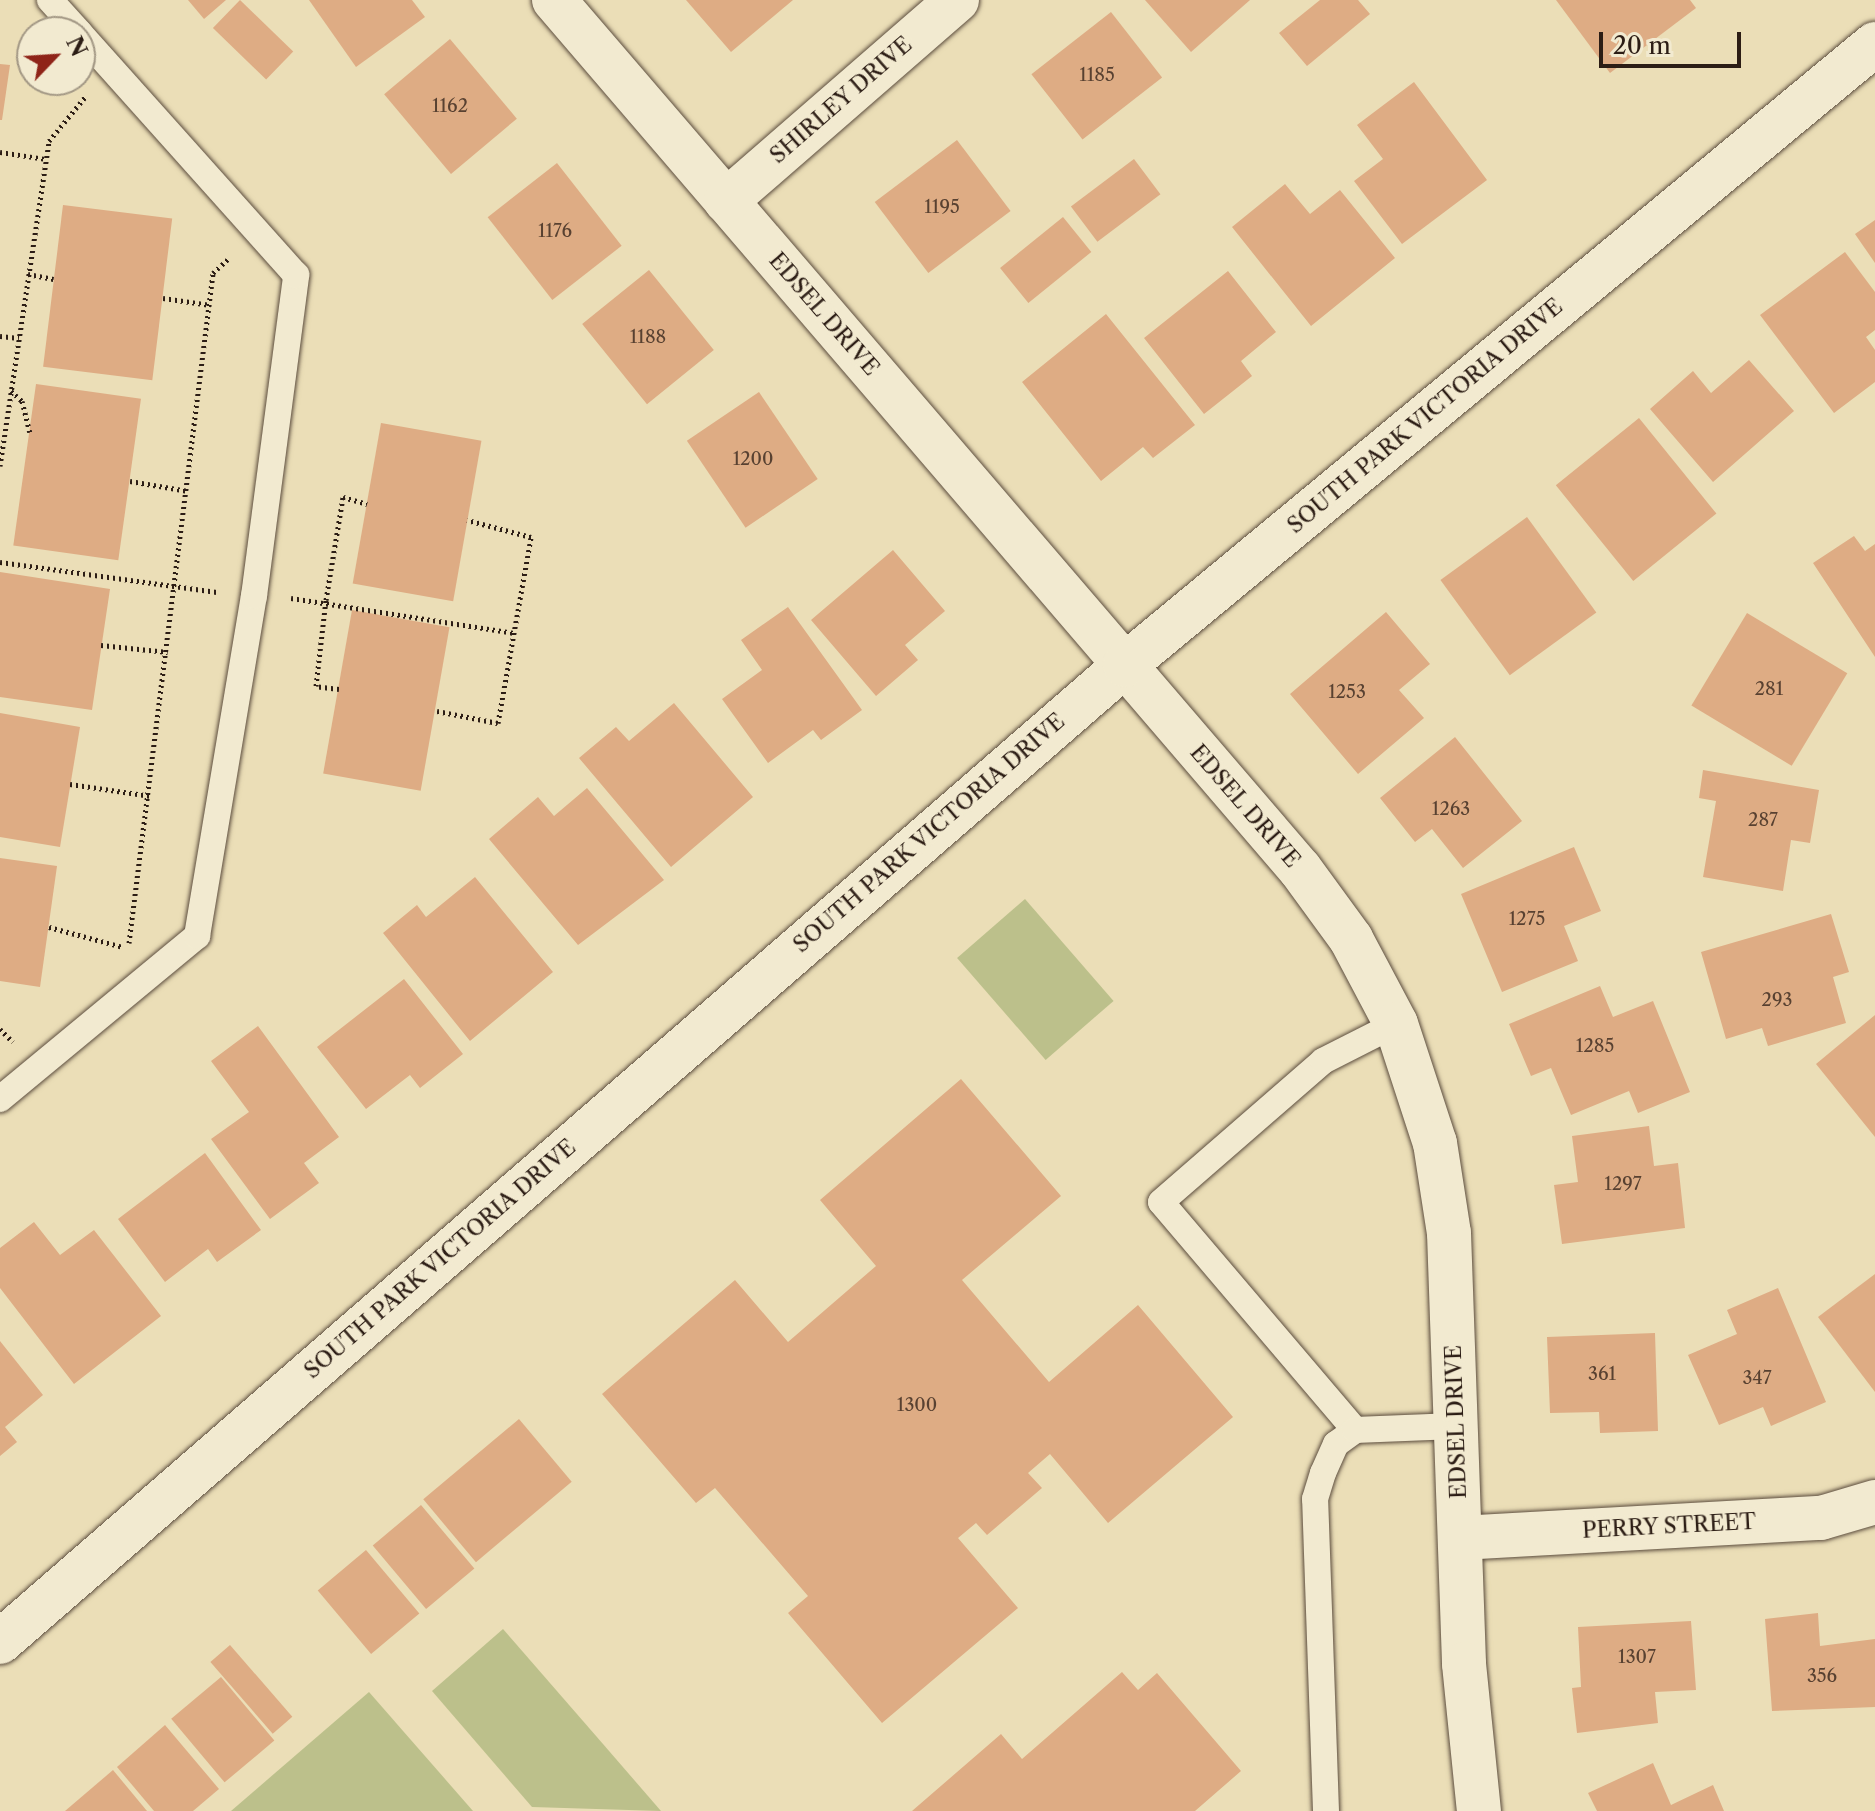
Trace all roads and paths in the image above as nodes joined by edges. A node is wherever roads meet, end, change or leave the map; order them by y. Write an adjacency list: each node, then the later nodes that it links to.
1 (50, 0): 4 (lane)
2 (554, 0): 10 (street, EDSEL DRIVE)
3 (957, 0): 10 (street, SHIRLEY DRIVE)
4 (64, 16)
5 (1875, 44): 32 (street, SOUTH PARK VICTORIA DRIVE)
6 (96, 51): 7 (lane)
7 (110, 66): 9 (path); 27 (lane)
8 (0, 152): 9 (path)
9 (46, 159): 12 (path)
10 (726, 201): 32 (street, EDSEL DRIVE)
11 (213, 273): 15 (path)
12 (28, 274): 13 (path); 17 (path)
13 (54, 279)
14 (163, 298): 15 (path)
15 (210, 305): 22 (path)
16 (0, 336): 17 (path)
17 (19, 338): 18 (path)
18 (11, 391): 19 (path); 20 (path)
19 (30, 432)
20 (0, 466)
21 (130, 481): 22 (path)
22 (188, 491): 26 (path)
23 (367, 504): 28 (path)
24 (467, 520): 29 (path)
25 (0, 562): 26 (path)
26 (177, 588): 27 (path); 31 (path)
27 (254, 596): 28 (path); 39 (lane)
28 (326, 600): 29 (path); 33 (path)
29 (514, 633): 34 (path)
30 (101, 645): 31 (path)
31 (168, 652): 36 (path)
32 (1125, 665): 38 (street, EDSEL DRIVE); 44 (street, SOUTH PARK VICTORIA DRIVE)
33 (339, 689)
34 (437, 711)
35 (70, 784): 36 (path)
36 (151, 796): 37 (path)
37 (49, 927)
38 (1396, 1024): 40 (street, EDSEL DRIVE); 41 (lane)
39 (0, 1099)
40 (1455, 1426): 41 (lane); 43 (street, EDSEL DRIVE)
41 (1355, 1430): 45 (lane)
42 (1875, 1502): 43 (street, PERRY STREET)
43 (1460, 1538): 46 (street, EDSEL DRIVE)
44 (0, 1642)
45 (1326, 1811)
46 (1479, 1811)

